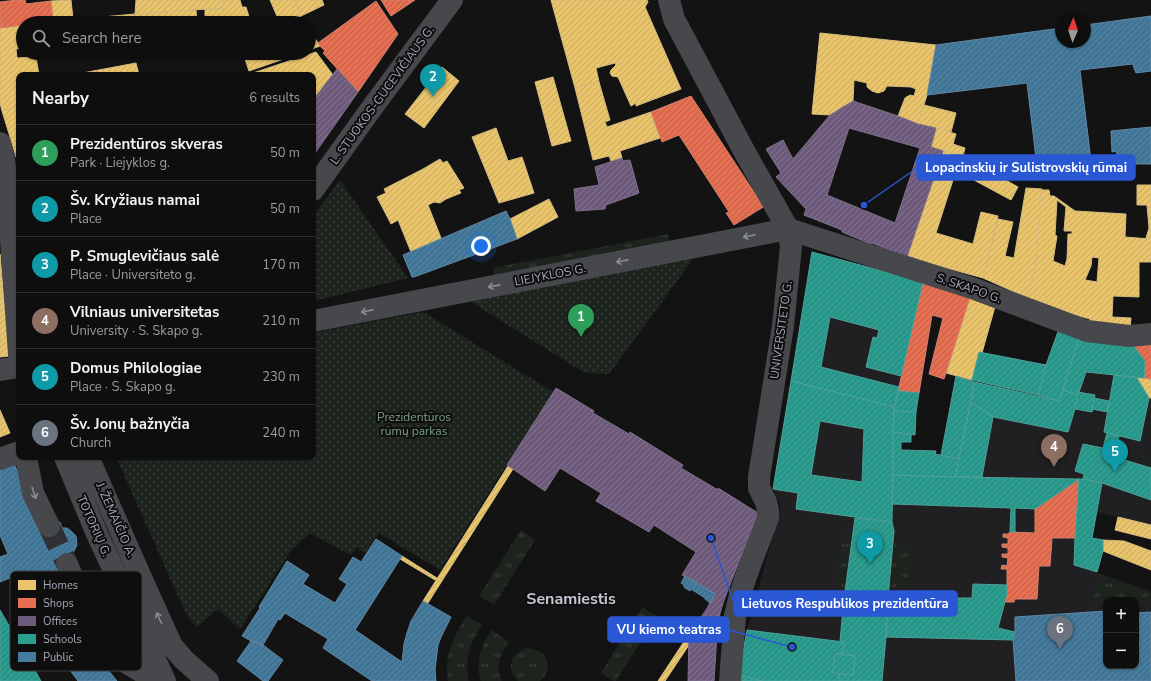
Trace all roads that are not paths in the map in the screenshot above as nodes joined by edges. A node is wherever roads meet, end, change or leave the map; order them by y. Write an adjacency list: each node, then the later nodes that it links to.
1 (452, 0): 4 (street, L. STUOKOS-GUCEVIČIAUS G.)
2 (669, 0): 5 (street, UNIVERSITETO G.)
3 (0, 143): 6 (street)
4 (316, 186)
5 (788, 229): 7 (street, LIEJYKLOS G., one-way to 7); 8 (street, S. SKAPO G.); 29 (street, UNIVERSITETO G.)
6 (16, 311)
7 (316, 320)
8 (1151, 334)
9 (16, 367): 10 (street)
10 (0, 370)
11 (16, 453): 12 (street)
12 (0, 459)
13 (27, 460): 16 (street, one-way to 16)
14 (66, 460): 19 (street, TOTORIŲ G.)
15 (89, 460): 20 (street, J. ŽEMAIČIO A.)
16 (49, 526)
17 (66, 564): 18 (street)
18 (69, 571)
19 (123, 571)
20 (128, 571)
21 (142, 599): 23 (street, J. ŽEMAIČIO A., one-way to 21)
22 (142, 616): 24 (street, TOTORIŲ G.)
23 (172, 646): 24 (street); 28 (street, J. ŽEMAIČIO A.)
24 (154, 658): 27 (street, TOTORIŲ G.)
25 (140, 671): 26 (street)
26 (157, 681)
27 (165, 681)
28 (208, 681)
29 (730, 681)

